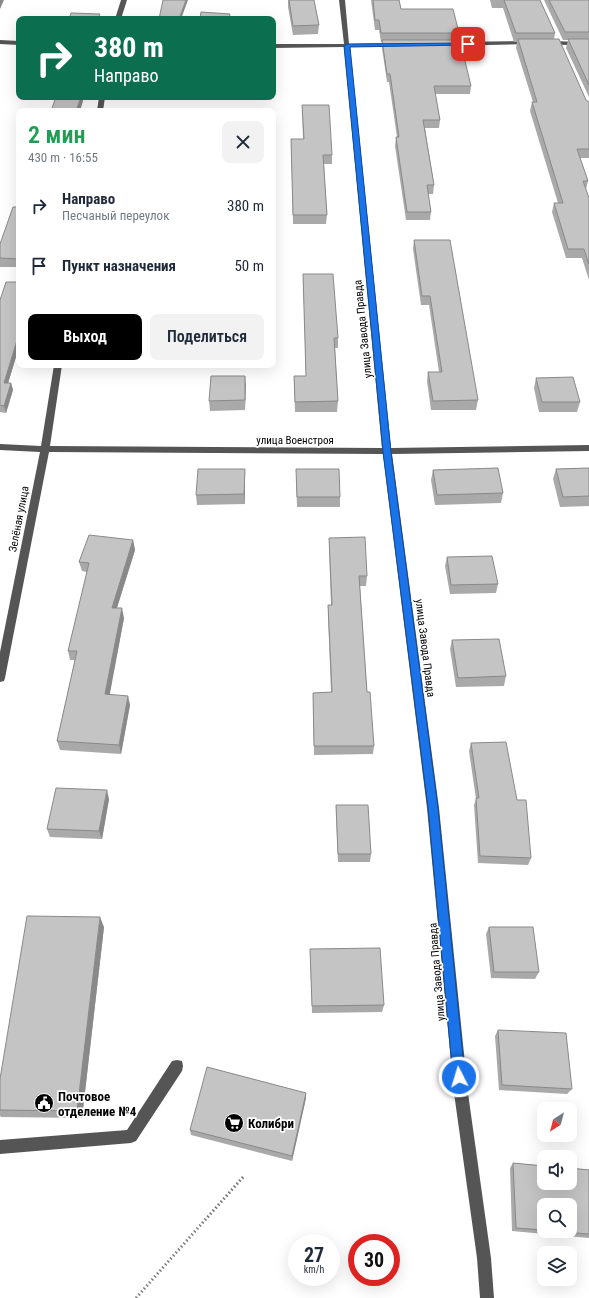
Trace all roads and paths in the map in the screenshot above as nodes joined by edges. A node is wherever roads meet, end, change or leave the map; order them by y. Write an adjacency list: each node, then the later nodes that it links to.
1 (124, 0): 3 (street)
2 (342, 0): 14 (street, улица Завода Правда)
3 (119, 16)
4 (555, 36): 9 (street)
5 (0, 42): 6 (street)
6 (16, 43)
7 (535, 43): 12 (street)
8 (543, 43): 9 (street)
9 (558, 43): 10 (street); 15 (street)
10 (589, 44)
11 (402, 45): 14 (street)
12 (441, 45)
13 (276, 46): 14 (street)
14 (347, 46): 20 (street, улица Завода Правда)
15 (562, 49)
16 (58, 368): 19 (street, Зелёная улица)
17 (0, 447): 19 (street, улица Военстроя)
18 (589, 448): 20 (street, улица Военстроя)
19 (44, 449): 20 (street, улица Военстроя); 21 (street, Зелёная улица)
20 (387, 452): 26 (street, улица Завода Правда)
21 (0, 678)
22 (177, 1066): 23 (street)
23 (0, 1147)
24 (244, 1176): 25 (path)
25 (136, 1298)
26 (487, 1298)

